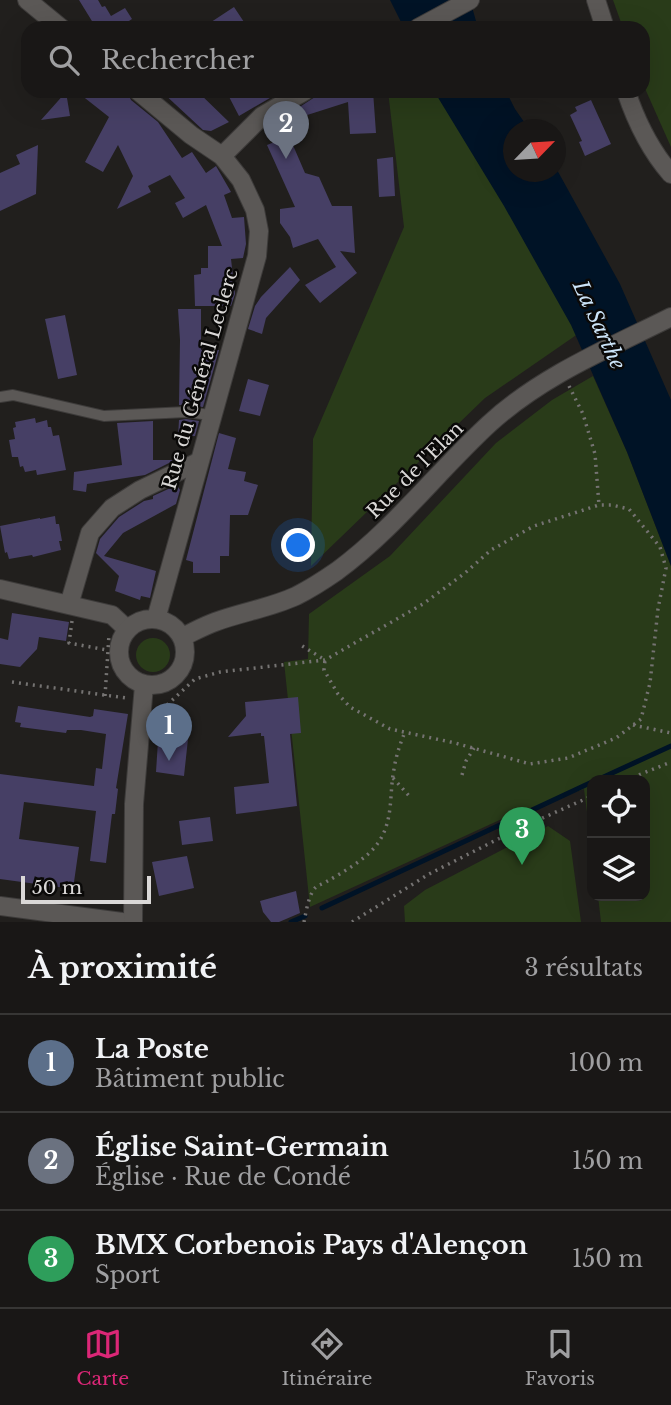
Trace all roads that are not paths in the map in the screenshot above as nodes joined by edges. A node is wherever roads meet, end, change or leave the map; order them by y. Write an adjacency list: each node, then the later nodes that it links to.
1 (27, 0): 4 (street)
2 (470, 0): 5 (street)
3 (596, 0): 6 (street)
4 (52, 21)
5 (431, 21)
6 (603, 21)
7 (146, 98): 10 (street, Rue du Général Leclerc)
8 (293, 98): 10 (street)
9 (628, 98): 11 (street)
10 (222, 156): 14 (street, Rue du Général Leclerc)
11 (671, 174)
12 (671, 317): 20 (street, Rue de l'Elan)
13 (0, 397): 14 (lane)
14 (211, 415): 15 (street, Rue du Général Leclerc)
15 (198, 462): 17 (street); 18 (street, Rue du Général Leclerc)
16 (0, 589): 17 (street)
17 (74, 606): 19 (street)
18 (156, 619): 19 (street); 20 (street)
19 (122, 624): 21 (street)
20 (182, 637): 21 (street)
21 (144, 685): 24 (street)
22 (0, 906): 23 (street)
23 (122, 922)
24 (133, 922)

